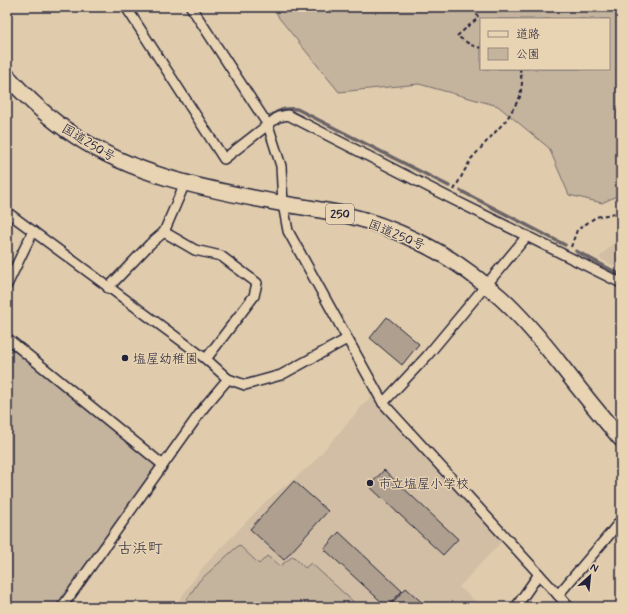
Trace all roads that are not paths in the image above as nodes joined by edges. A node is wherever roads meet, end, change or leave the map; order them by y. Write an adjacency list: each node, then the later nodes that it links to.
1 (126, 7): 4 (street)
2 (191, 7): 4 (street)
3 (7, 76): 5 (highway, 国道250号 / 250)
4 (268, 125): 6 (street); 10 (street)
5 (185, 183): 6 (highway, 国道250号 / 250); 9 (street)
6 (283, 204): 13 (highway, 国道250号 / 250); 16 (street)
7 (7, 212): 8 (street)
8 (33, 231): 12 (street); 14 (street)
9 (164, 232): 14 (street); 17 (street)
10 (526, 236): 11 (street); 13 (street)
11 (621, 283)
12 (7, 285)
13 (486, 285): 19 (street); 20 (highway, 国道250号 / 250)
14 (108, 288): 17 (street)
15 (7, 338): 21 (street)
16 (347, 338): 18 (street); 19 (street)
17 (206, 360): 18 (street)
18 (228, 379): 21 (street)
19 (383, 403): 23 (street)
20 (621, 440)
21 (163, 465): 25 (street)
22 (621, 520): 24 (street)
23 (539, 574): 24 (street); 26 (street)
24 (558, 595): 27 (street)
25 (62, 607)
26 (516, 607)
27 (569, 607)

